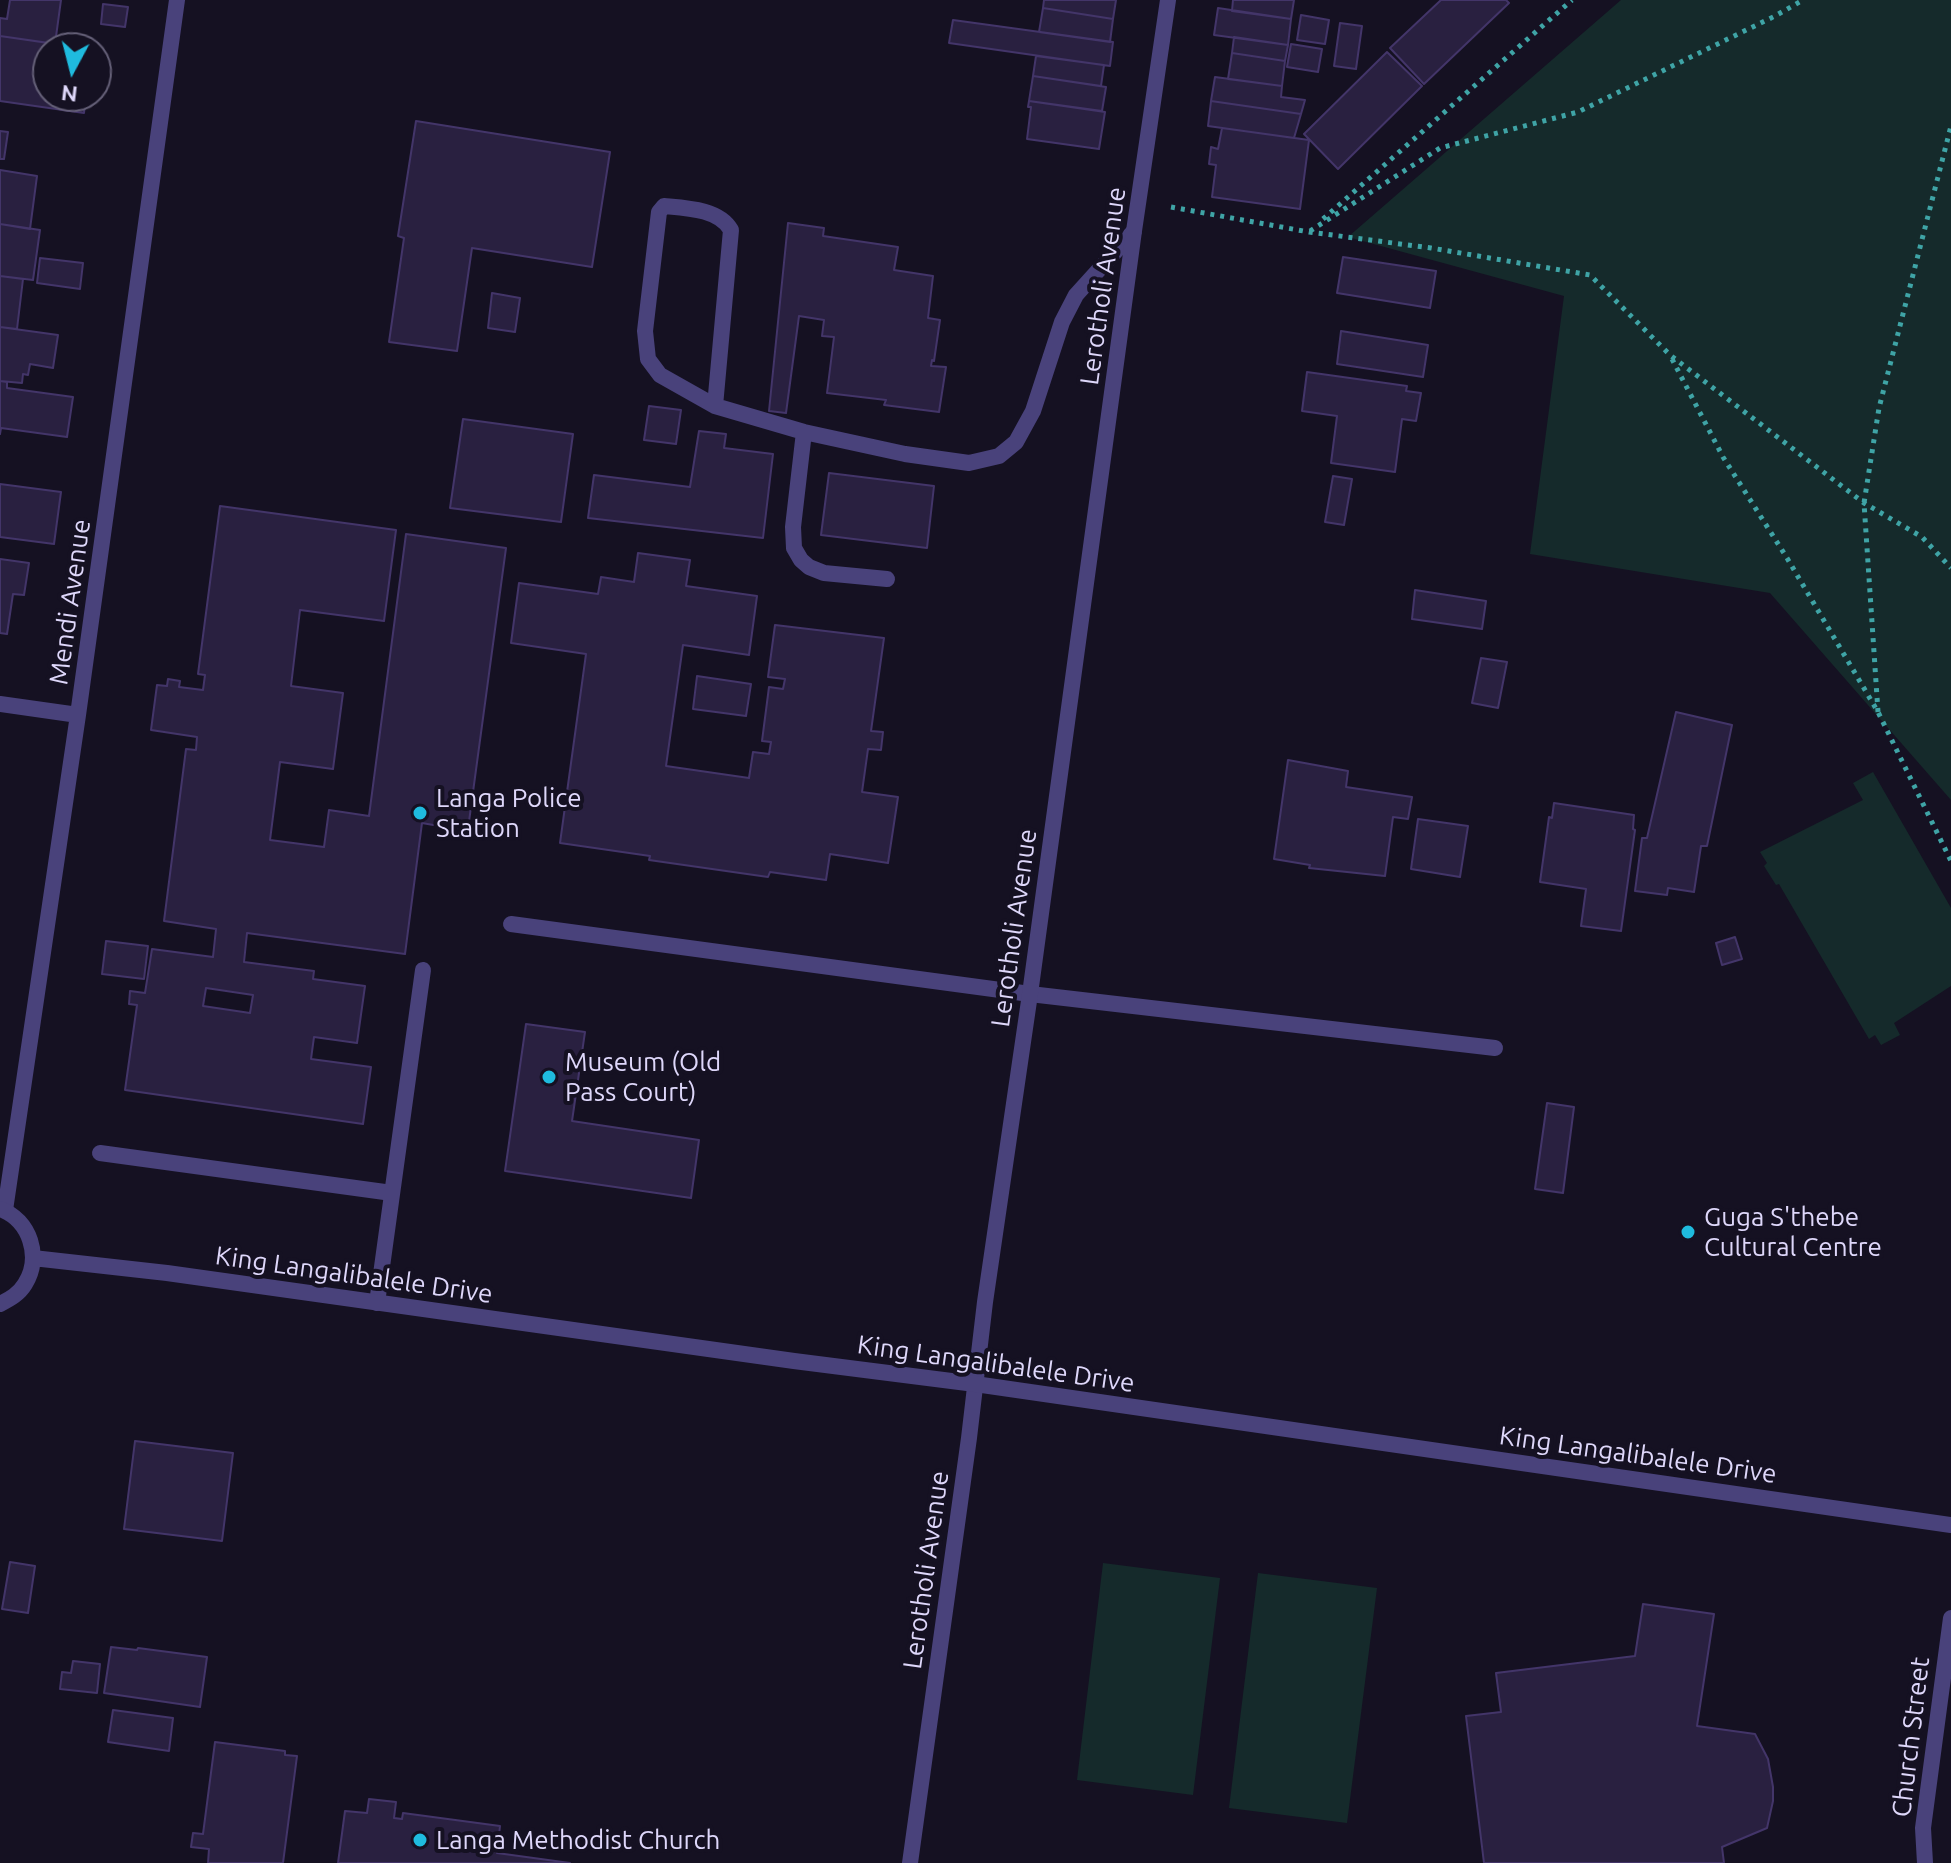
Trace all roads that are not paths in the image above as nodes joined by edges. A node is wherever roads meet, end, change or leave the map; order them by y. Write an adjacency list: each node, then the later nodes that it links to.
1 (177, 0): 8 (street, Mendi Avenue)
2 (1168, 0): 3 (street, Lerotholi Avenue)
3 (1134, 231): 5 (street); 11 (street, Lerotholi Avenue)
4 (715, 406): 4 (street); 5 (street)
5 (804, 432): 6 (street)
6 (887, 579)
7 (0, 704): 8 (street)
8 (78, 715): 15 (street, Mendi Avenue)
9 (511, 924): 11 (street)
10 (423, 970): 14 (street)
11 (1030, 994): 12 (street); 19 (street, Lerotholi Avenue)
12 (1495, 1048)
13 (100, 1153): 14 (street)
14 (392, 1193): 17 (street)
15 (2, 1209): 16 (street)
16 (33, 1258): 17 (street, King Langalibalele Drive); 18 (street)
17 (377, 1303): 19 (street, King Langalibalele Drive)
18 (0, 1304)
19 (975, 1384): 20 (street, King Langalibalele Drive); 22 (street, Lerotholi Avenue)
20 (1951, 1525)
21 (1951, 1618): 23 (street, Church Street)
22 (910, 1863)
23 (1925, 1863)

